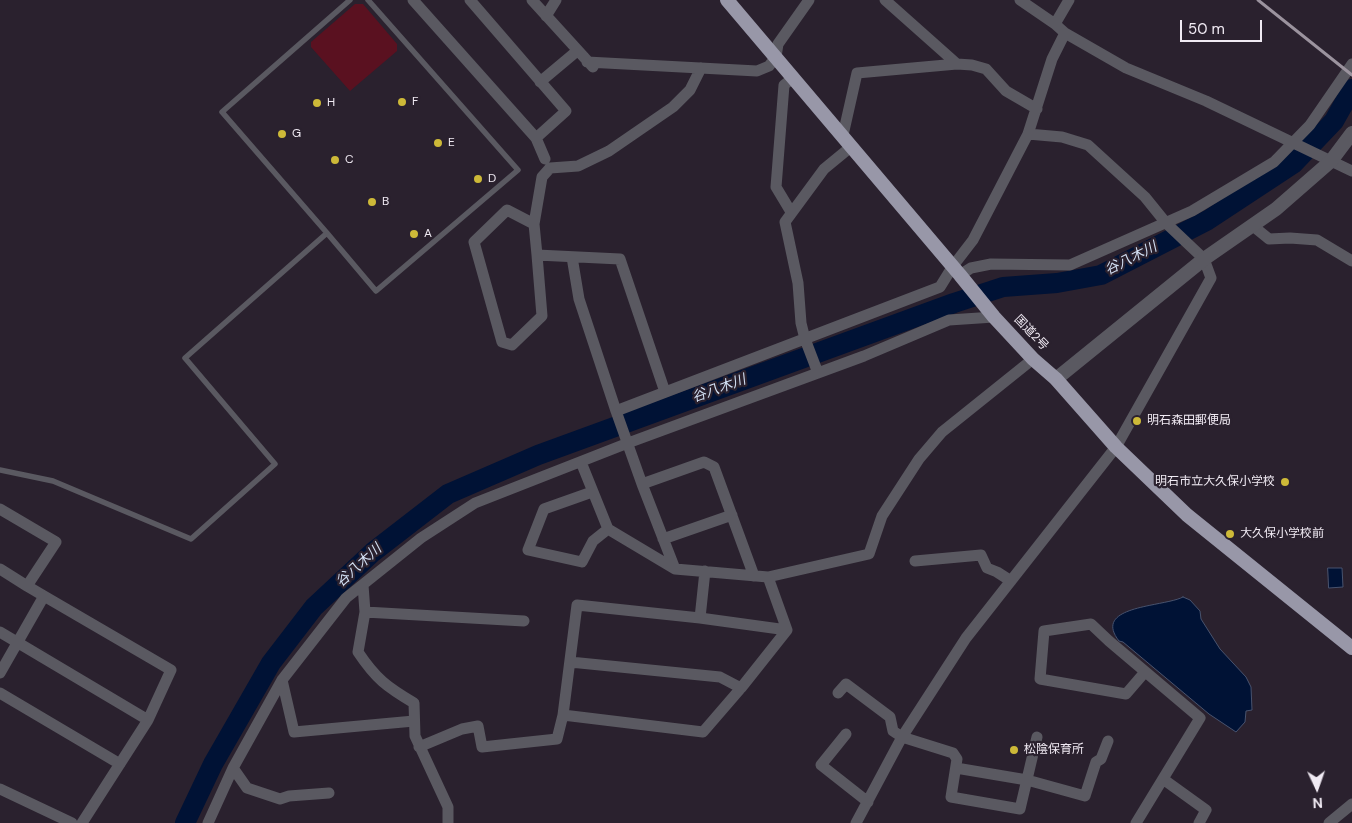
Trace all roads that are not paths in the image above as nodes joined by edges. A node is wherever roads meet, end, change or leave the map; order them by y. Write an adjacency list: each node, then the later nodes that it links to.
1 (350, 0): 37 (lane)
2 (368, 0): 37 (lane)
3 (413, 0): 27 (street)
4 (470, 0): 23 (street)
5 (532, 0): 12 (street)
6 (556, 0): 12 (street)
7 (728, 0): 16 (highway, 国道2号)
8 (809, 0): 16 (street)
9 (885, 0): 18 (street)
10 (1020, 0): 13 (street)
11 (1069, 0): 13 (street)
12 (546, 16): 15 (street)
13 (1055, 24): 14 (street)
14 (1065, 33): 24 (street); 29 (street)
15 (577, 51): 17 (street); 23 (street)
16 (776, 57): 20 (street); 22 (highway, 国道2号)
17 (587, 62): 20 (street); 21 (street)
18 (957, 64): 24 (street); 28 (street)
19 (1352, 64): 29 (street)
20 (701, 68): 35 (street)
21 (596, 70)
22 (793, 78): 28 (highway, 国道2号); 33 (street)
23 (540, 82): 27 (street)
24 (1037, 109): 26 (street)
25 (1352, 133): 31 (street)
26 (1028, 134): 34 (street); 42 (street)
27 (536, 138): 30 (street)
28 (847, 140): 33 (street); 42 (highway, 国道2号)
29 (1296, 143): 31 (street); 34 (street)
30 (545, 159)
31 (1331, 161): 32 (street); 36 (street)
32 (1352, 171)
33 (791, 212): 44 (street)
34 (1166, 223): 40 (street); 42 (street)
35 (534, 224): 38 (street); 38 (street)
36 (1253, 226): 40 (street); 41 (street)
37 (327, 233): 53 (lane)
38 (537, 255): 39 (street)
39 (572, 256): 48 (street); 49 (street)
40 (1204, 259): 47 (street); 51 (street)
41 (1352, 261)
42 (956, 270): 43 (highway, 国道2号); 44 (street)
43 (994, 317): 45 (highway, 国道2号); 46 (street)
44 (805, 338): 46 (street); 48 (street)
45 (1033, 359): 47 (highway, 国道2号); 65 (street)
46 (818, 373): 50 (street)
47 (1056, 379): 51 (highway, 国道2号)
48 (665, 392): 49 (street)
49 (616, 411): 50 (street)
50 (628, 443): 52 (street); 54 (street)
51 (1116, 447): 66 (street); 76 (highway, 国道2号)
52 (581, 462): 55 (street); 67 (street)
53 (0, 470)
54 (642, 484): 57 (street); 59 (street)
55 (592, 492): 58 (street); 58 (street)
56 (0, 509): 68 (street)
57 (732, 515): 59 (street); 64 (street)
58 (608, 529): 62 (street)
59 (663, 539): 62 (street)
60 (915, 561): 66 (street)
61 (0, 569): 68 (street)
62 (675, 569): 63 (street)
63 (705, 571): 64 (street); 71 (street)
64 (754, 576): 65 (street)
65 (768, 577): 73 (street)
66 (1011, 581): 88 (street)
67 (363, 584): 70 (street); 80 (street)
68 (27, 586): 69 (street)
69 (44, 596): 75 (street); 85 (street)
70 (365, 612): 72 (street); 86 (street)
71 (700, 618): 73 (street); 77 (street)
72 (524, 621)
73 (787, 630): 81 (street)
74 (0, 632): 75 (street)
75 (18, 642): 79 (street); 85 (street)
76 (1352, 648)
77 (570, 662): 81 (street); 84 (street)
78 (1145, 672): 78 (street); 95 (street)
79 (0, 673)
80 (282, 680): 86 (street); 93 (street)
81 (741, 688): 84 (street)
82 (0, 693): 92 (street)
83 (838, 693): 88 (street)
84 (563, 715): 91 (street)
85 (148, 720): 92 (street)
86 (414, 721): 91 (street)
87 (846, 734): 99 (street)
88 (902, 737): 94 (street); 99 (street)
89 (1038, 737): 96 (street)
90 (1108, 741): 96 (street)
91 (419, 747): 104 (street)
92 (120, 764): 102 (street)
93 (233, 768): 98 (street); 103 (street)
94 (956, 768): 96 (street); 96 (street)
95 (1164, 779): 106 (street); 107 (street)
96 (1028, 780)
97 (0, 789): 101 (street)
98 (330, 793)
99 (868, 802): 105 (street)
100 (1352, 804): 108 (street)
101 (72, 823)
102 (82, 823)
103 (208, 823)
104 (448, 823)
105 (856, 823)
106 (1136, 823)
107 (1199, 823)
108 (1329, 823)

